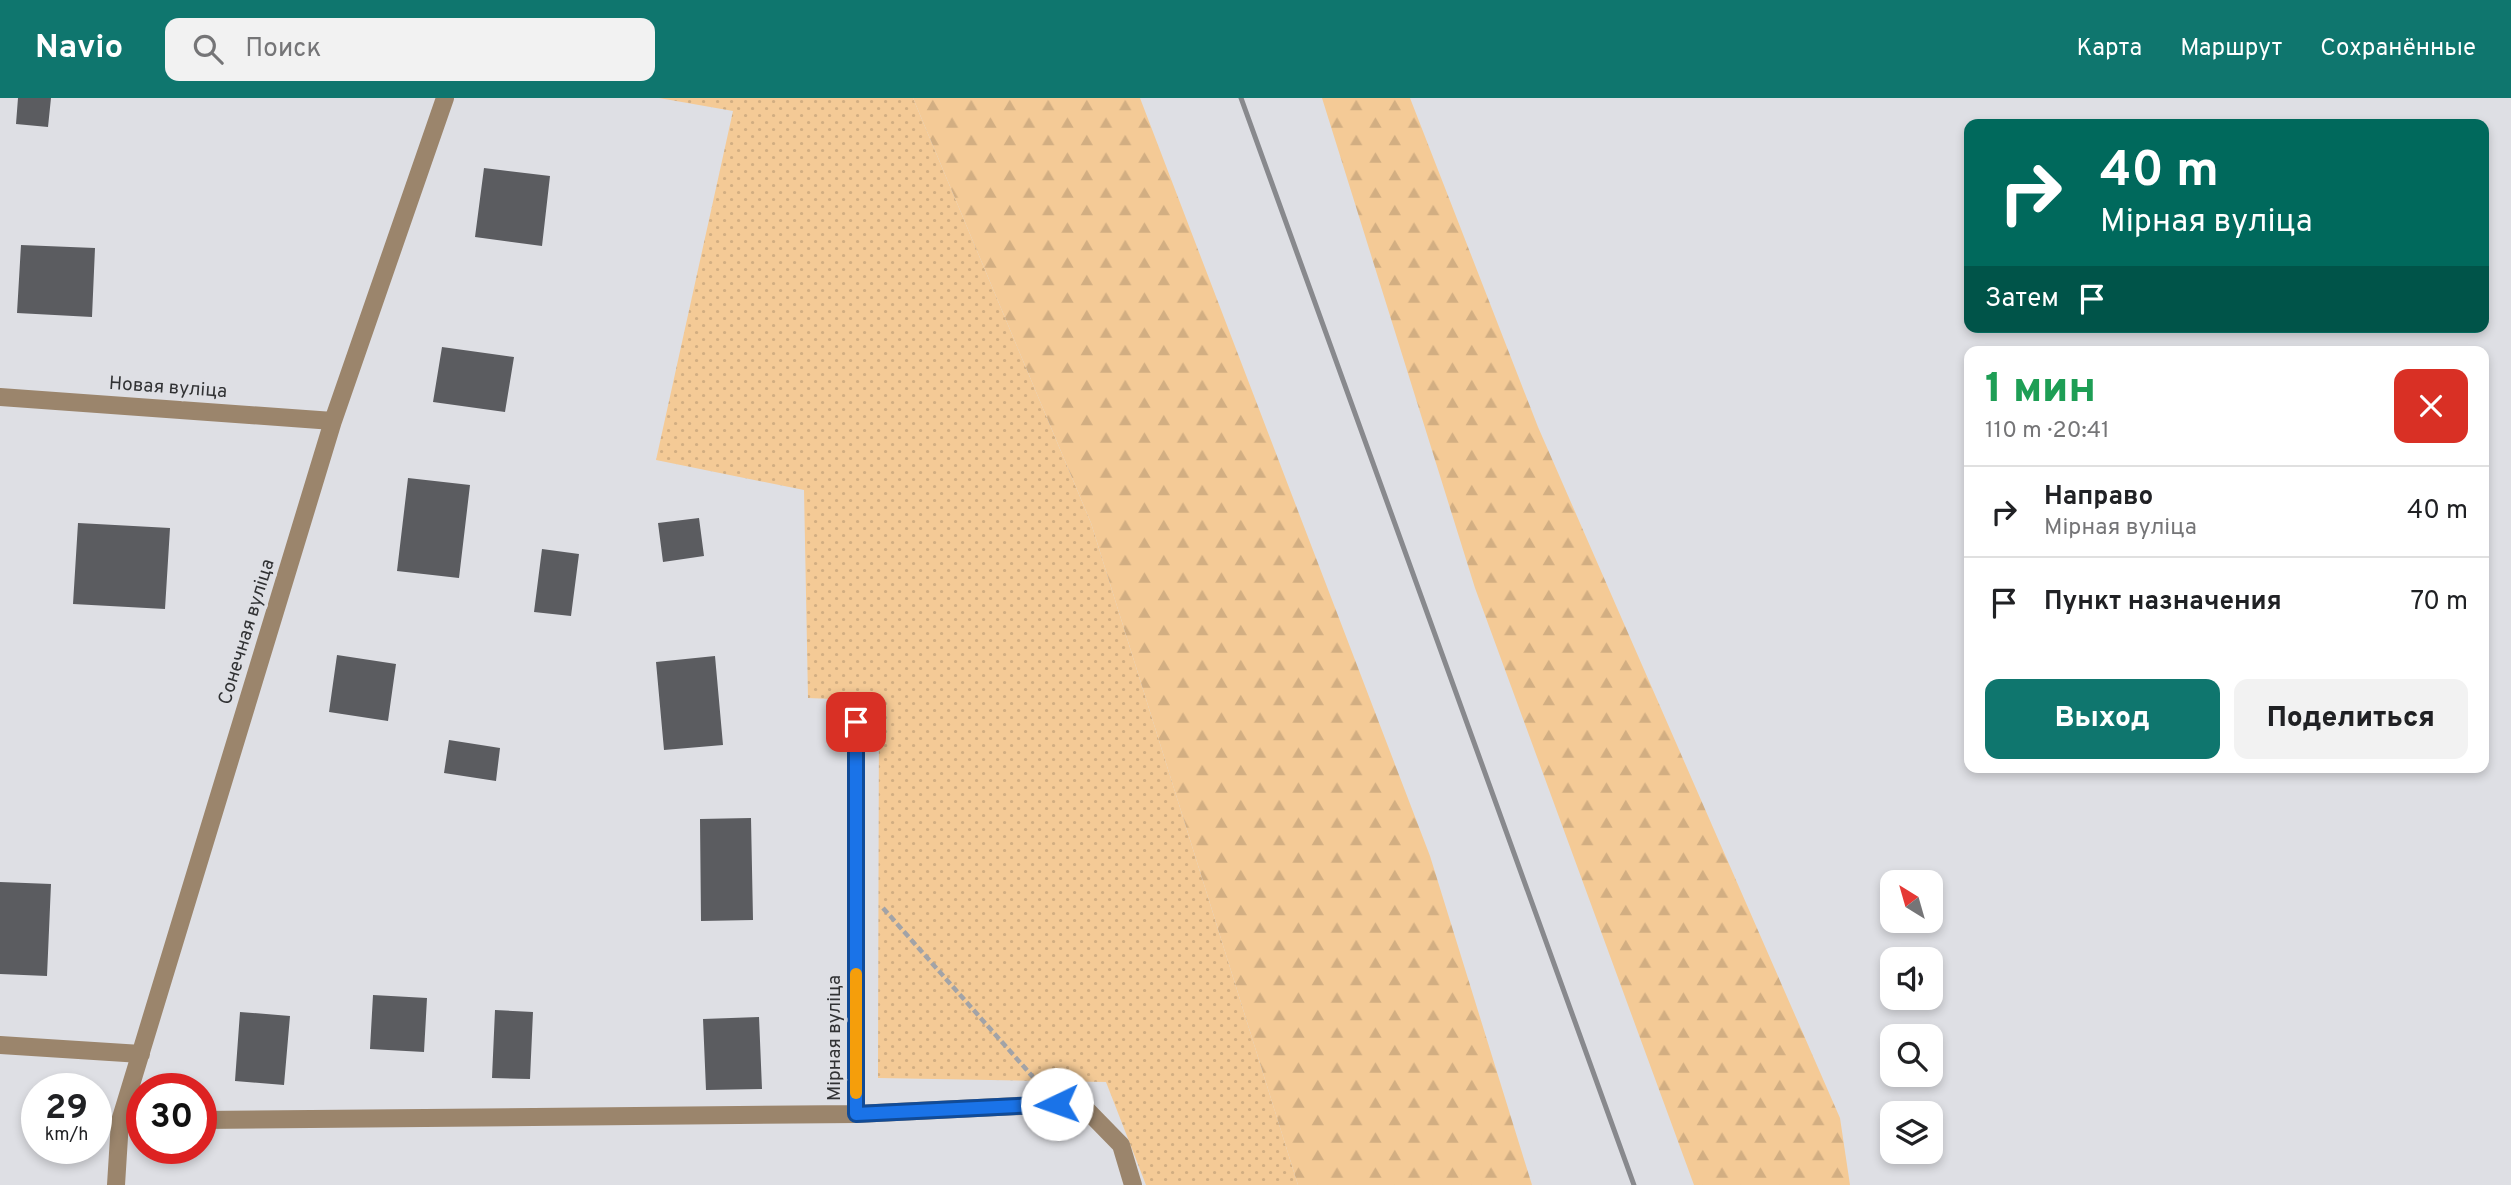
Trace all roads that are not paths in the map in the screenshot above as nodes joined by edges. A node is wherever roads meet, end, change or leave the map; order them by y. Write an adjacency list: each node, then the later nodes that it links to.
1 (444, 98): 3 (street, Сонечная вуліца)
2 (0, 397): 3 (street, Новая вуліца)
3 (333, 421): 6 (street, Сонечная вуліца)
4 (856, 722): 7 (street, Мірная вуліца)
5 (0, 1045): 6 (street)
6 (141, 1054): 9 (street, Сонечная вуліца)
7 (856, 1114): 8 (street); 12 (street, Мірная вуліца)
8 (217, 1120)
9 (120, 1121): 10 (street); 11 (street, Сонечная вуліца)
10 (126, 1121)
11 (116, 1185)
12 (1133, 1185)

